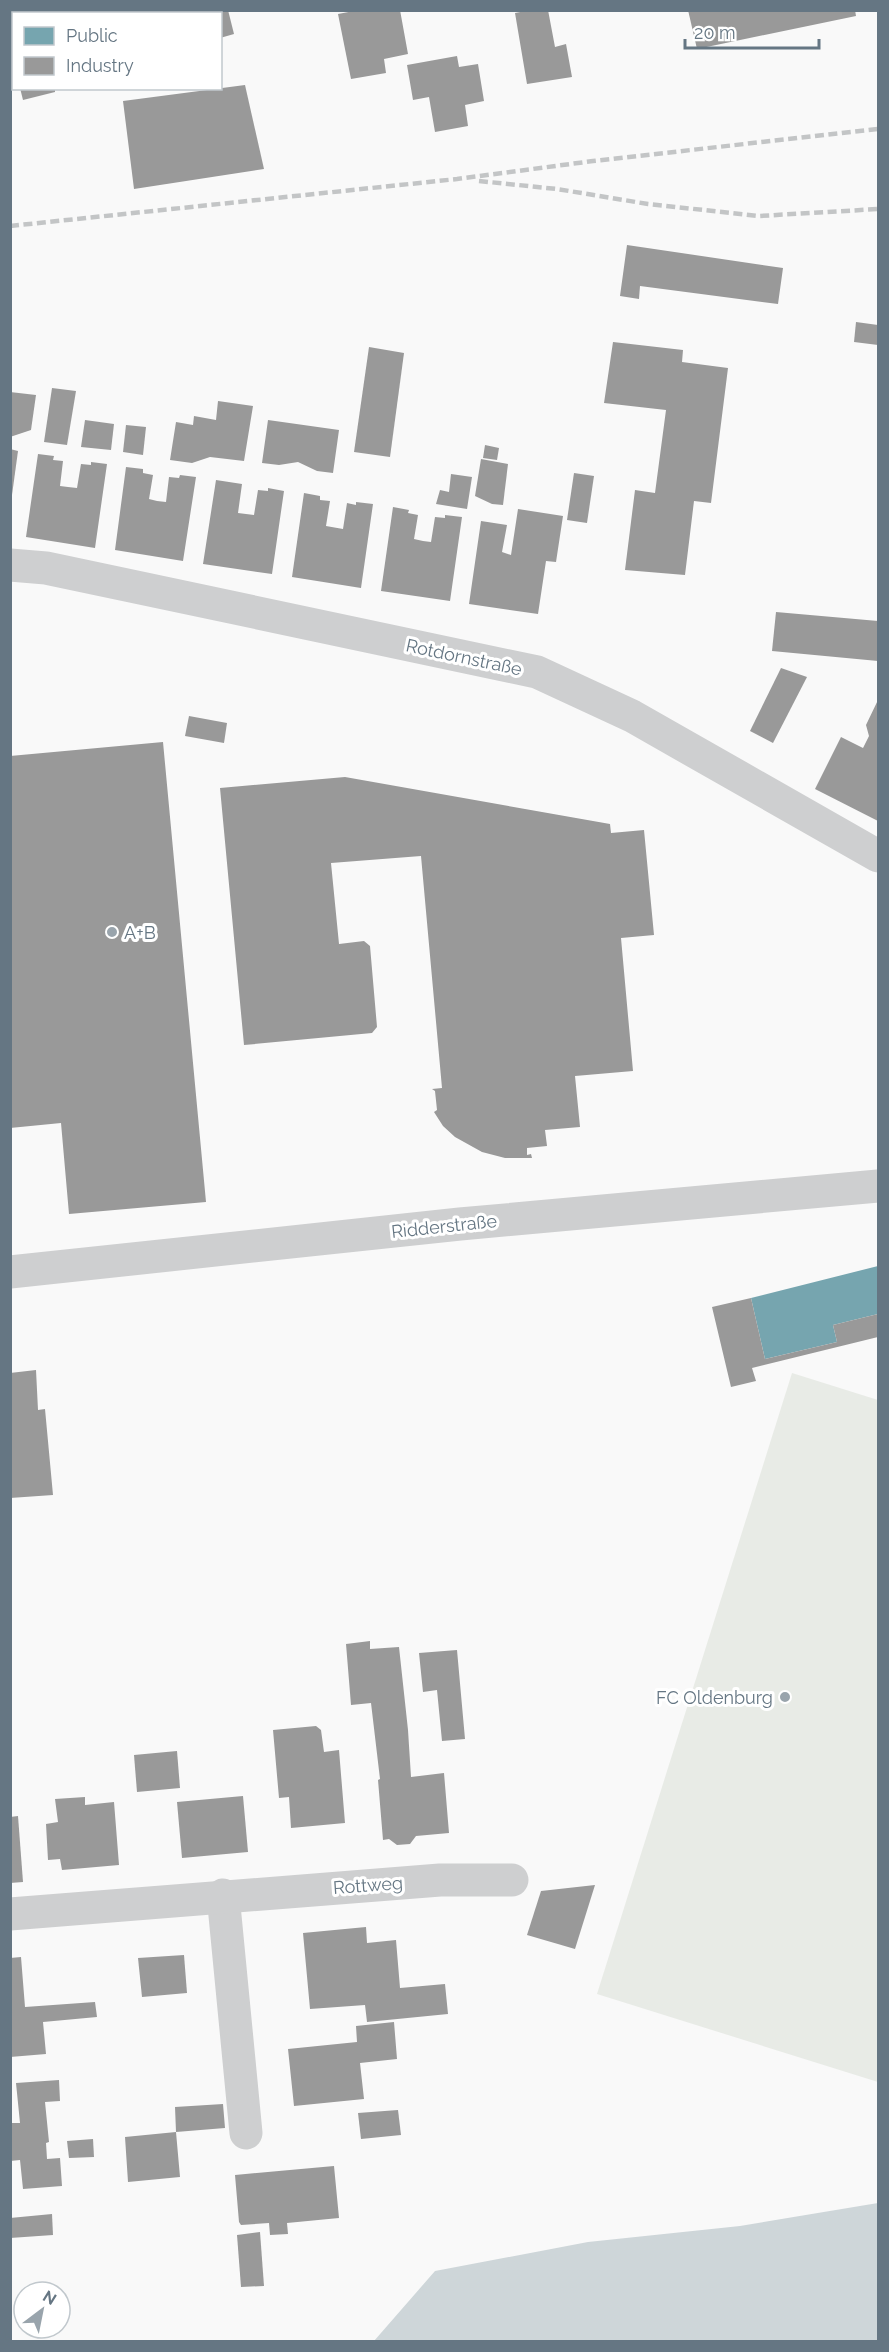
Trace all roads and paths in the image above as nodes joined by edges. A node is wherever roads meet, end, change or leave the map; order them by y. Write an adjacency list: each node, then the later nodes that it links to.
1 (10, 565): 2 (street, Rotdornstraße)
2 (879, 856)
3 (879, 1186): 4 (street, Ridderstraße)
4 (10, 1272)
5 (512, 1881): 6 (street, Rottweg)
6 (223, 1895): 7 (street, Rottweg); 8 (street)
7 (10, 1914)
8 (246, 2133)

